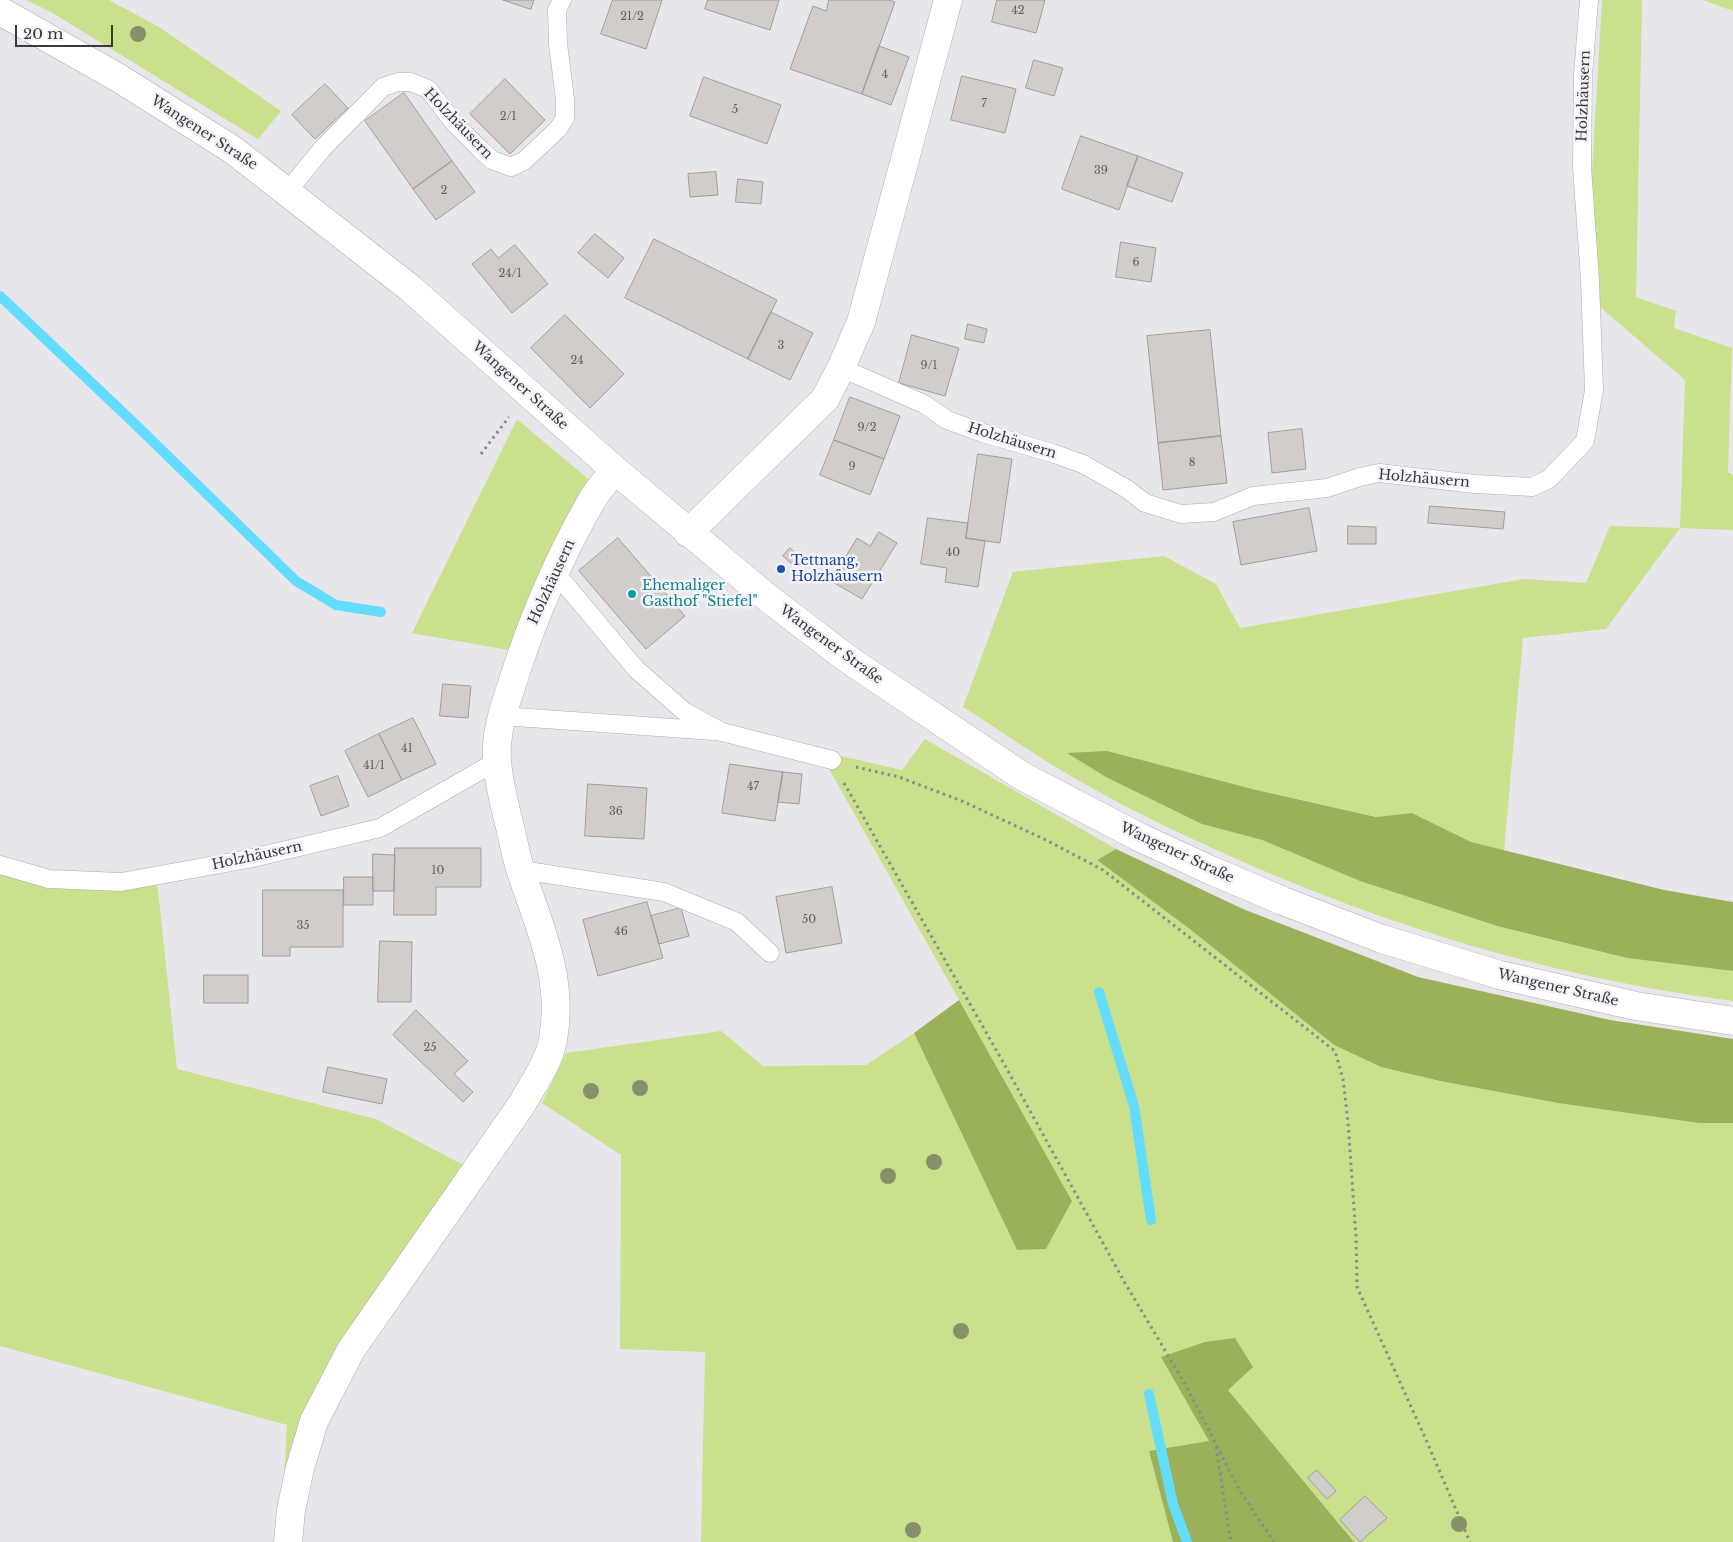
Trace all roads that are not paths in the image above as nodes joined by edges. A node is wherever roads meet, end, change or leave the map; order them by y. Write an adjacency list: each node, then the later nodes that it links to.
1 (562, 0): 5 (lane, Holzhäusern)
2 (948, 0): 6 (main road)
3 (1589, 0): 6 (lane, Holzhäusern)
4 (0, 11): 5 (main road, Wangener Straße)
5 (288, 191): 7 (main road, Wangener Straße)
6 (841, 368): 8 (main road)
7 (615, 470): 8 (main road, Wangener Straße); 9 (main road, Holzhäusern)
8 (688, 532): 17 (main road, Wangener Straße)
9 (555, 572): 10 (main road, Holzhäusern); 11 (lane)
10 (502, 716): 11 (lane); 13 (main road, Holzhäusern)
11 (722, 732): 12 (lane)
12 (832, 760)
13 (497, 761): 14 (lane, Holzhäusern); 15 (main road, Holzhäusern)
14 (0, 865)
15 (520, 870): 16 (lane); 18 (main road, Holzhäusern)
16 (770, 953)
17 (1733, 1021)
18 (288, 1542)

